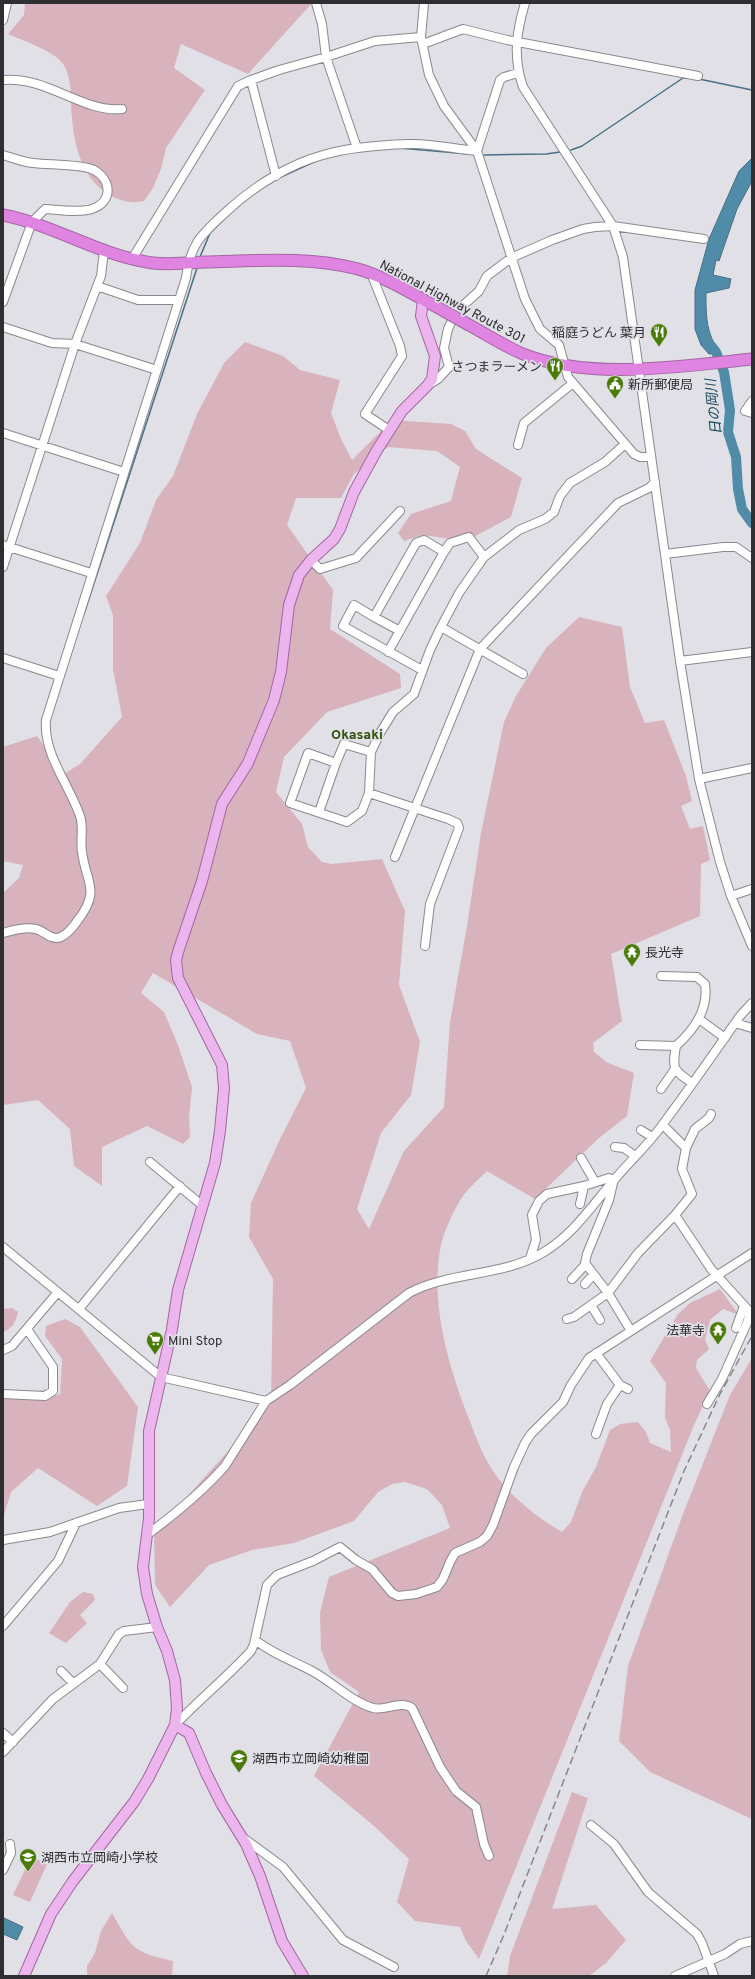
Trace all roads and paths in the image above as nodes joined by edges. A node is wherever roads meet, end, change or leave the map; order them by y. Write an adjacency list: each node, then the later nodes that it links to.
1 (6, 3): 5 (street)
2 (316, 3): 8 (street)
3 (424, 3): 6 (street)
4 (525, 3): 7 (street)
5 (3, 20)
6 (422, 40): 7 (street); 8 (street); 15 (street)
7 (515, 42): 9 (street); 10 (street)
8 (326, 57): 12 (street); 14 (street)
9 (518, 72): 15 (street); 20 (street)
10 (698, 76)
11 (3, 80): 13 (street)
12 (251, 80): 17 (street); 24 (street)
13 (122, 109)
14 (357, 148): 15 (street); 17 (street)
15 (477, 151): 23 (street)
16 (3, 155): 19 (street)
17 (276, 176): 25 (street)
18 (3, 215): 19 (highway, National Highway Route 301)
19 (32, 222): 22 (highway, National Highway Route 301); 30 (street)
20 (613, 226): 21 (street); 23 (street); 35 (street)
21 (704, 239)
22 (104, 251): 24 (highway, National Highway Route 301); 27 (street)
23 (510, 258): 34 (street); 38 (street)
24 (132, 259): 25 (highway, National Highway Route 301)
25 (188, 263): 26 (highway, National Highway Route 301); 28 (street)
26 (371, 273): 29 (highway, National Highway Route 301); 41 (street)
27 (97, 286): 28 (street); 32 (street)
28 (179, 300): 36 (street)
29 (423, 300): 34 (highway, National Highway Route 301, bridge); 38 (main road)
30 (3, 302)
31 (3, 327): 32 (street)
32 (75, 344): 36 (street); 45 (street)
33 (752, 359): 35 (highway, National Highway Route 301)
34 (564, 365): 35 (highway, National Highway Route 301); 37 (street)
35 (640, 369): 46 (street)
36 (157, 370): 47 (street)
37 (572, 382): 43 (street); 44 (street)
38 (427, 386): 41 (main road)
39 (752, 401): 40 (street)
40 (752, 413)
41 (389, 430): 55 (main road)
42 (3, 433): 45 (street)
43 (625, 444): 46 (street); 53 (street)
44 (518, 445)
45 (42, 446): 47 (street); 50 (street)
46 (651, 457): 48 (street)
47 (124, 472): 57 (street)
48 (655, 482): 52 (street); 61 (street)
49 (400, 511): 55 (street)
50 (6, 546): 56 (street); 57 (street)
51 (444, 552): 53 (street); 58 (street); 60 (street)
52 (665, 554): 54 (street); 65 (street)
53 (484, 557): 59 (street)
54 (752, 558)
55 (311, 560): 107 (main road)
56 (3, 568)
57 (91, 573): 68 (street)
58 (374, 617): 60 (street); 62 (street)
59 (441, 627): 61 (street); 66 (street)
60 (400, 632): 62 (street)
61 (480, 649): 67 (street); 74 (street)
62 (388, 652): 66 (street)
63 (752, 652): 65 (street)
64 (3, 658): 68 (street)
65 (680, 661): 72 (street)
66 (422, 670): 69 (street)
67 (523, 674)
68 (59, 676): 79 (street)
69 (371, 752): 70 (street); 73 (street)
70 (336, 762): 75 (street); 75 (street)
71 (752, 768): 72 (street)
72 (699, 779): 78 (street)
73 (369, 793): 74 (street); 75 (street)
74 (415, 808): 76 (street); 80 (street)
75 (319, 812)
76 (395, 857)
77 (752, 889): 78 (street)
78 (731, 896): 81 (street)
79 (3, 934)
80 (425, 946)
81 (752, 946)
82 (661, 976): 84 (street)
83 (752, 1003): 85 (street)
84 (699, 1019): 87 (street); 89 (street)
85 (735, 1023): 86 (street); 87 (street)
86 (752, 1028)
87 (725, 1038): 91 (street)
88 (640, 1045): 89 (street)
89 (676, 1046): 90 (street)
90 (674, 1069): 91 (street); 92 (street)
91 (692, 1083): 94 (street)
92 (661, 1089)
93 (711, 1114): 98 (street)
94 (662, 1125): 96 (street); 98 (street)
95 (641, 1130): 96 (street)
96 (652, 1137): 99 (street)
97 (615, 1147): 99 (street)
98 (686, 1148): 108 (street)
99 (635, 1156): 102 (street)
100 (581, 1158): 103 (street)
101 (150, 1162): 104 (street)
102 (614, 1180): 103 (street); 111 (street); 112 (street)
103 (595, 1182): 105 (street)
104 (180, 1186): 107 (street); 121 (street)
105 (584, 1186): 106 (street); 111 (street)
106 (580, 1204)
107 (203, 1206): 129 (main road)
108 (675, 1215): 114 (street); 118 (street)
109 (3, 1247): 117 (street)
110 (752, 1253): 114 (street)
111 (530, 1258): 133 (street)
112 (586, 1264): 113 (street); 115 (street)
113 (593, 1275): 116 (street); 118 (street)
114 (716, 1276): 120 (street); 126 (street)
115 (572, 1279)
116 (585, 1284)
117 (58, 1292): 121 (street); 124 (street)
118 (608, 1293): 119 (street); 126 (street)
119 (591, 1305): 122 (street); 123 (street)
120 (744, 1306): 125 (street); 134 (street)
121 (79, 1309): 129 (street)
122 (567, 1319)
123 (600, 1320)
124 (27, 1328): 127 (street); 132 (street)
125 (736, 1328)
126 (630, 1331): 128 (street)
127 (3, 1350)
128 (596, 1353): 130 (street); 142 (street)
129 (161, 1377): 133 (street); 136 (main road)
130 (620, 1385): 131 (street); 135 (street)
131 (628, 1389)
132 (3, 1394)
133 (266, 1401): 138 (street)
134 (707, 1404)
135 (596, 1434)
136 (148, 1504): 137 (street); 138 (main road)
137 (76, 1523): 139 (street); 140 (street)
138 (148, 1534): 141 (main road)
139 (3, 1540)
140 (3, 1626)
141 (157, 1627): 143 (street); 147 (main road)
142 (255, 1640): 147 (street); 154 (street)
143 (100, 1664): 145 (street); 146 (street)
144 (61, 1671): 145 (street)
145 (73, 1683): 149 (street)
146 (123, 1688)
147 (175, 1725): 152 (main road); 159 (main road)
148 (3, 1733): 149 (street)
149 (13, 1742): 150 (street)
150 (3, 1752)
151 (591, 1825): 157 (street)
152 (240, 1836): 158 (street); 160 (main road)
153 (10, 1844): 155 (street)
154 (489, 1856)
155 (3, 1870)
156 (752, 1941): 157 (street)
157 (707, 1961): 161 (street); 162 (street)
158 (394, 1967)
159 (24, 1976)
160 (303, 1976)
161 (675, 1976)
162 (714, 1976)

